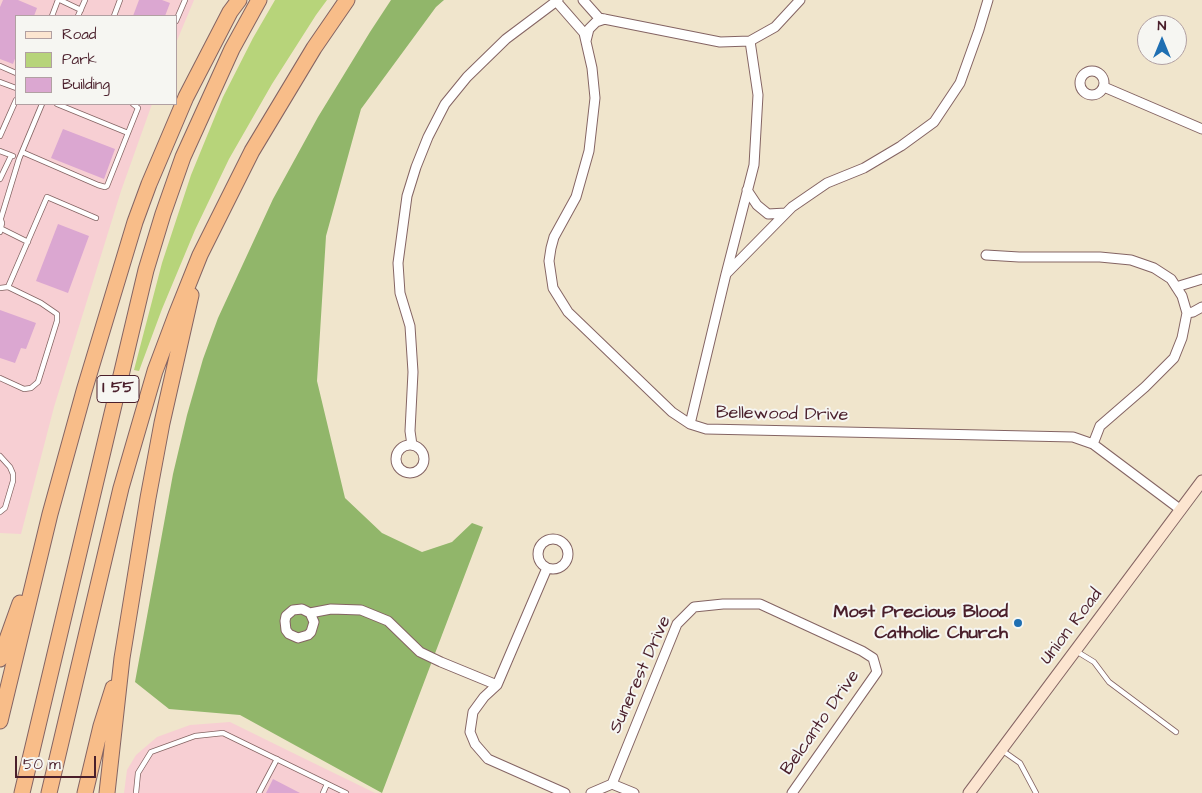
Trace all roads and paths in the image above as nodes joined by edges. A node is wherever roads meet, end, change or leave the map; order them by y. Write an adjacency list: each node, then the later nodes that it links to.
1 (59, 0): 12 (lane); 13 (lane)
2 (85, 0): 12 (lane)
3 (120, 0): 15 (lane)
4 (185, 0): 16 (lane)
5 (239, 0): 60 (highway)
6 (259, 0): 74 (highway, I 55)
7 (347, 0): 44 (highway, I 55)
8 (583, 0): 17 (street)
9 (800, 0): 18 (street)
10 (988, 0): 38 (street)
11 (557, 1): 19 (street, Bellewood Drive); 55 (street)
12 (81, 10): 14 (lane)
13 (52, 15)
14 (78, 15)
15 (114, 15)
16 (178, 16)
17 (606, 19): 18 (street); 19 (street)
18 (750, 41): 37 (street)
19 (586, 42): 53 (street, Bellewood Drive)
20 (0, 66): 21 (lane)
21 (15, 73)
22 (0, 82): 24 (lane)
23 (1104, 87): 29 (street)
24 (15, 88)
25 (15, 102): 31 (lane)
26 (42, 105): 33 (lane)
27 (59, 105): 30 (lane)
28 (134, 105): 30 (lane)
29 (1202, 129)
30 (128, 133): 33 (lane)
31 (0, 136)
32 (0, 151): 34 (lane)
33 (22, 152): 35 (lane)
34 (11, 156): 35 (lane); 36 (lane)
35 (19, 159): 39 (lane)
36 (0, 179)
37 (748, 190): 38 (street); 45 (street)
38 (786, 213): 45 (street)
39 (0, 218): 41 (lane)
40 (96, 218): 42 (lane)
41 (1, 230): 42 (lane)
42 (28, 242): 47 (lane)
43 (986, 255): 48 (street)
44 (200, 256): 64 (highway); 75 (highway, I 55)
45 (726, 274): 53 (street)
46 (1202, 279): 48 (street)
47 (8, 287): 49 (lane); 52 (lane)
48 (1176, 287): 51 (street)
49 (0, 288)
50 (1202, 307): 51 (street)
51 (1187, 313): 54 (street)
52 (0, 378)
53 (690, 424): 54 (street, Bellewood Drive)
54 (1093, 444): 58 (street, Bellewood Drive)
55 (412, 445)
56 (0, 456): 59 (lane)
57 (1202, 481): 58 (main road, Union Road)
58 (1181, 510): 63 (main road, Union Road)
59 (0, 512)
60 (50, 514): 65 (highway); 68 (highway)
61 (547, 568): 67 (street)
62 (310, 613): 67 (street)
63 (1076, 651): 69 (lane); 70 (main road, Union Road)
64 (122, 658): 76 (highway); 77 (highway)
65 (0, 659)
66 (877, 672): 73 (street, Sunerest Drive); 85 (street, Belcanto Drive)
67 (497, 685): 82 (street)
68 (0, 721)
69 (1176, 732)
70 (1002, 750): 86 (main road, Union Road); 87 (lane)
71 (277, 759): 72 (lane); 78 (lane); 79 (lane)
72 (328, 784): 80 (lane); 81 (lane)
73 (612, 784): 83 (street); 84 (street)
74 (22, 793)
75 (49, 793)
76 (85, 793)
77 (107, 793)
78 (136, 793)
79 (259, 793)
80 (323, 793)
81 (346, 793)
82 (565, 793)
83 (591, 793)
84 (634, 793)
85 (792, 793)
86 (969, 793)
87 (1036, 793)

